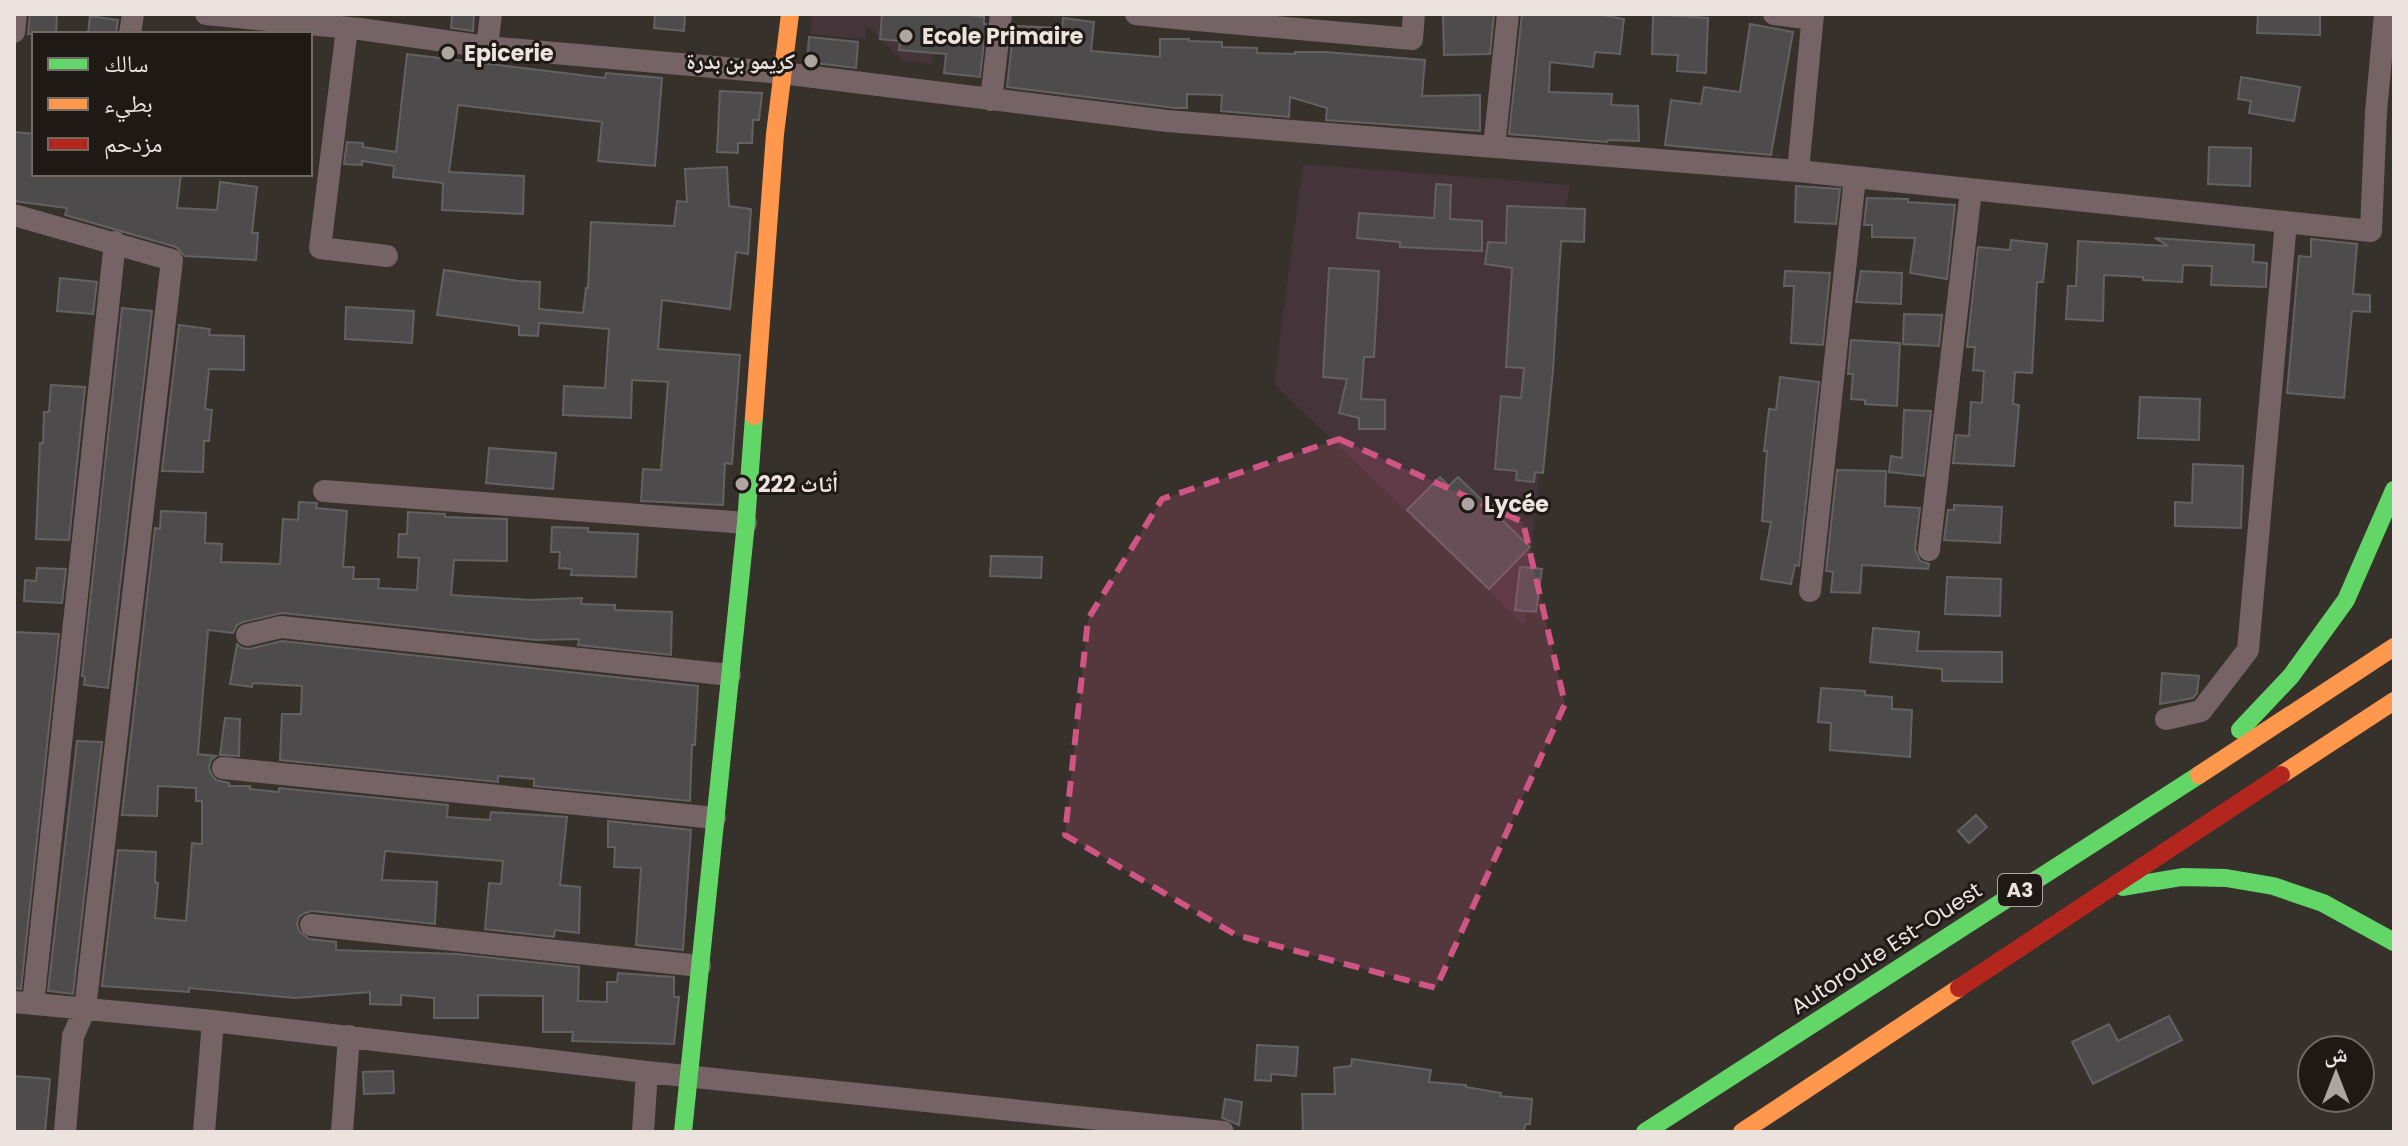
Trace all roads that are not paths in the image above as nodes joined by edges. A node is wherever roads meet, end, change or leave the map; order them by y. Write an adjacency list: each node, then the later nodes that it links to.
1 (16, 14): 14 (street)
2 (206, 14): 13 (street)
3 (491, 14): 15 (street)
4 (790, 14): 16 (main road)
5 (1001, 14): 17 (street)
6 (1136, 14): 11 (street)
7 (1414, 14): 11 (street)
8 (1508, 14): 18 (street)
9 (1774, 14): 12 (street)
10 (2385, 14): 23 (street)
11 (1185, 16)
12 (1813, 16): 19 (street)
13 (356, 24): 15 (street); 25 (street)
14 (14, 32)
15 (487, 47): 16 (street)
16 (782, 73): 17 (street); 28 (main road)
17 (991, 100): 18 (street)
18 (1494, 147): 19 (street)
19 (1798, 171): 20 (street)
20 (1855, 177): 21 (street); 30 (street)
21 (1971, 190): 23 (street); 29 (street)
22 (14, 215): 24 (street)
23 (2286, 222): 35 (street)
24 (115, 242): 43 (street); 44 (street)
25 (387, 256)
26 (2394, 490): 37 (main road)
27 (324, 491): 28 (street)
28 (746, 523): 33 (main road)
29 (1929, 550)
30 (1810, 591)
31 (247, 635): 33 (street)
32 (2394, 647): 37 (main road, Autoroute Est-Ouest / A3)
33 (730, 675): 38 (main road)
34 (2394, 701): 39 (main road, A3)
35 (2166, 719)
36 (223, 768): 38 (street)
37 (2196, 777): 55 (main road, Autoroute Est-Ouest / A3)
38 (715, 818): 42 (main road)
39 (2107, 890): 41 (main road); 56 (main road, A3)
40 (311, 925): 42 (street)
41 (2394, 942)
42 (700, 966): 48 (main road)
43 (23, 1003): 44 (street)
44 (85, 1009): 45 (street); 49 (street)
45 (213, 1021): 46 (street); 50 (street)
46 (349, 1036): 47 (street); 51 (street)
47 (647, 1072): 48 (street); 52 (street)
48 (689, 1075): 53 (main road); 54 (street)
49 (65, 1132)
50 (204, 1132)
51 (342, 1132)
52 (643, 1132)
53 (683, 1132)
54 (1223, 1132)
55 (1645, 1132)
56 (1742, 1132)

